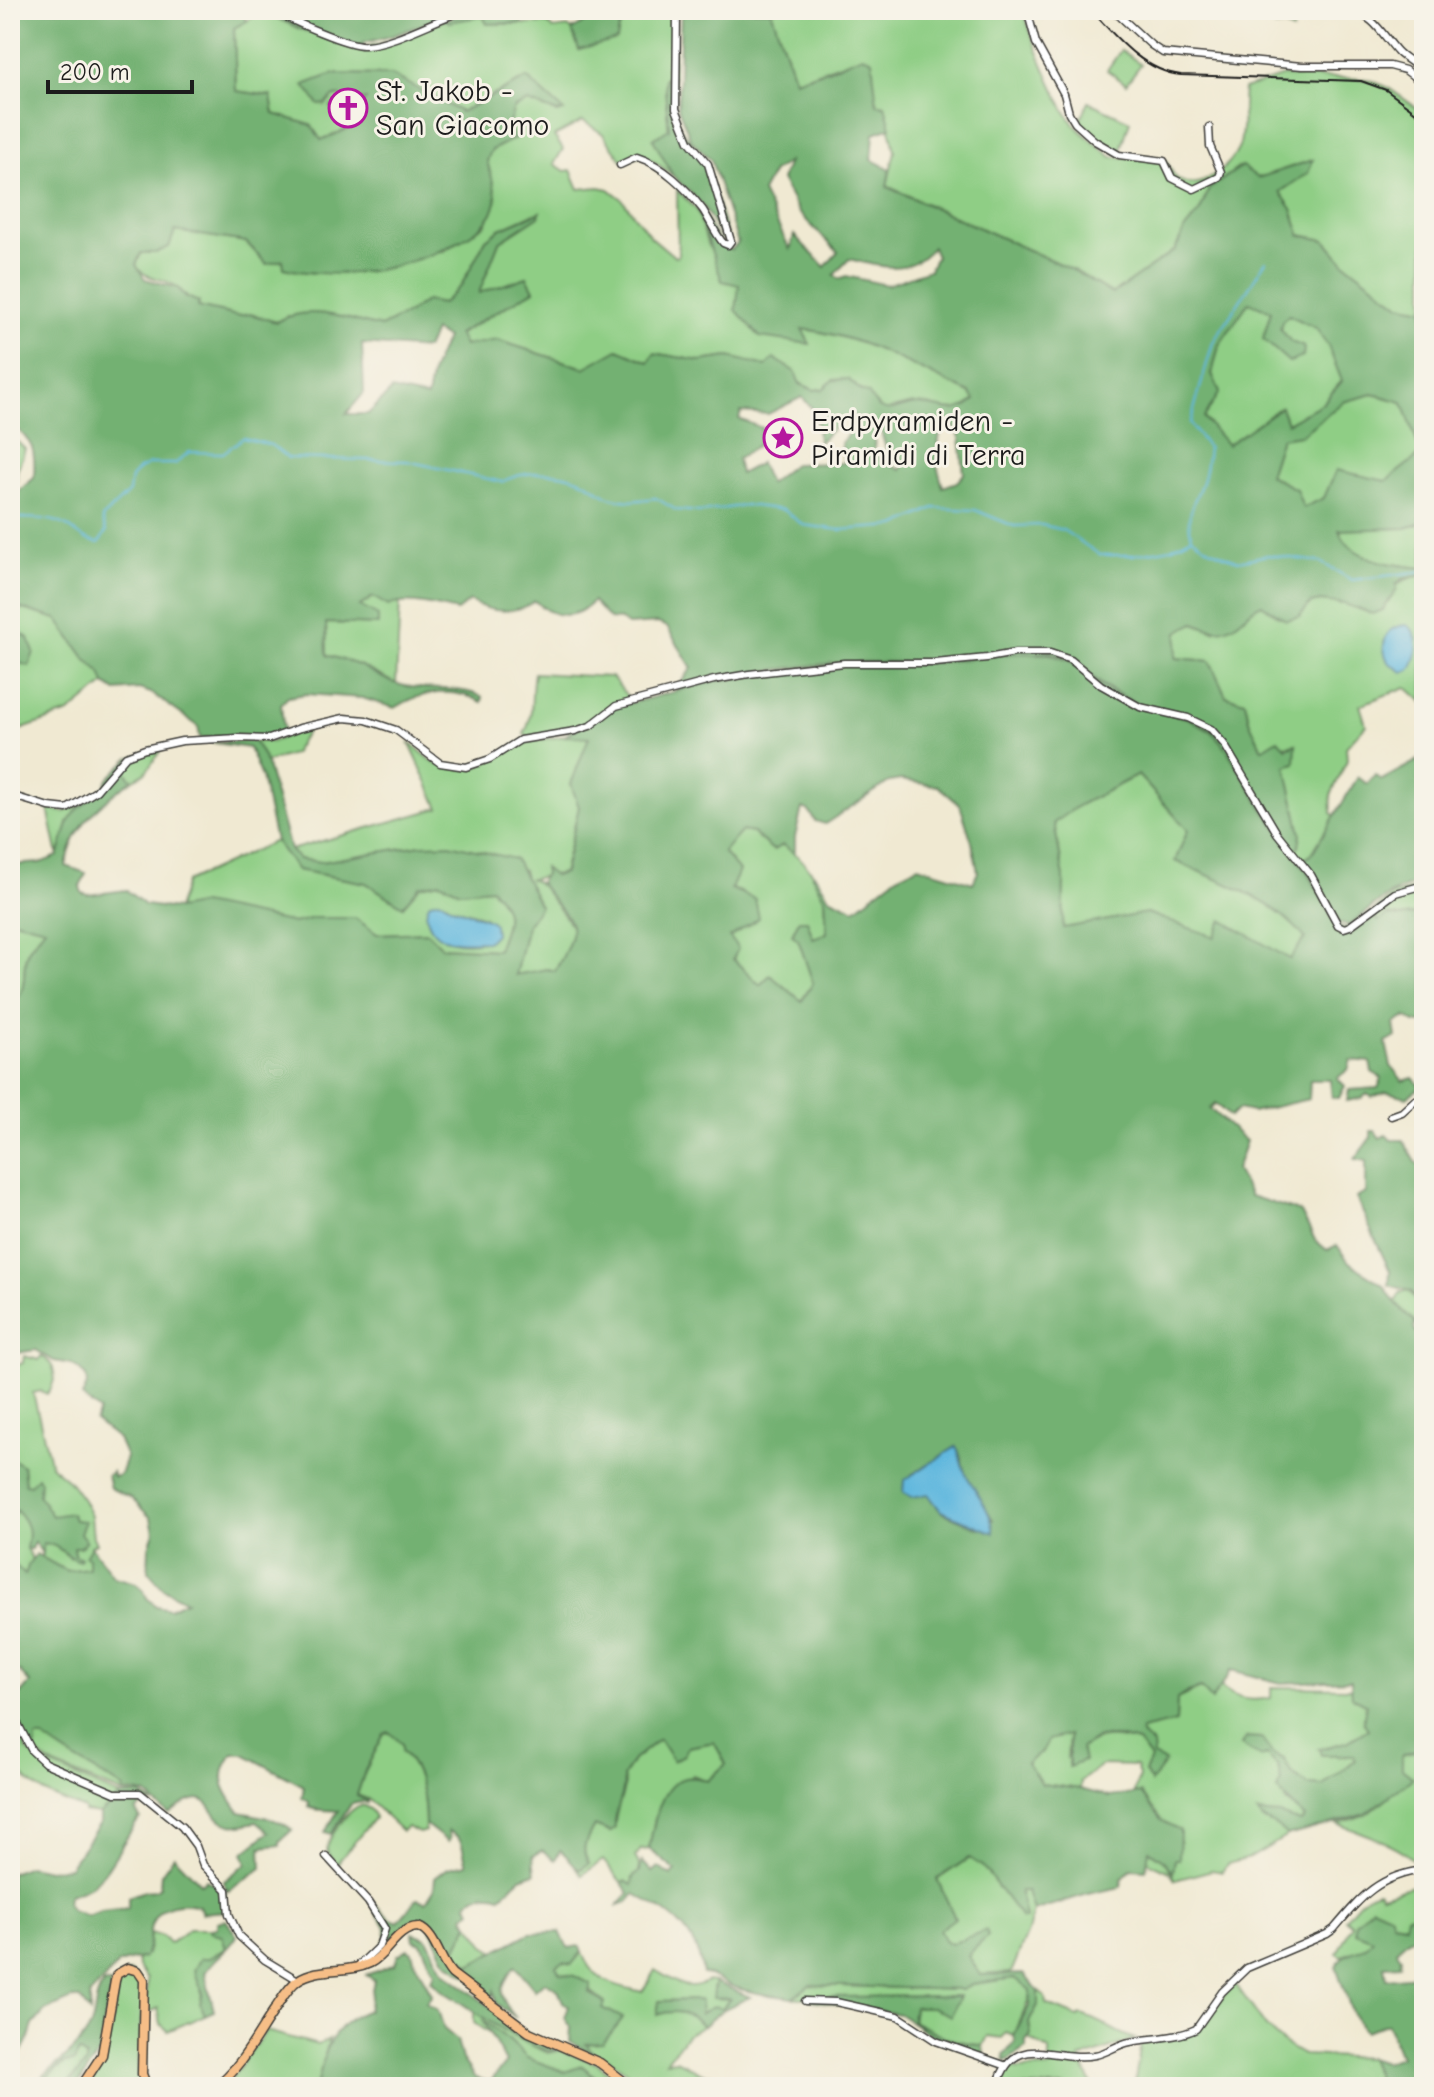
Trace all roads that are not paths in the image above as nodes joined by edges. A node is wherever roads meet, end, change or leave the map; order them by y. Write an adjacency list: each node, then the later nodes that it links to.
1 (274, 10): 2 (street)
2 (466, 10)
3 (677, 10): 10 (street)
4 (1027, 10): 9 (street)
5 (1113, 10): 7 (street)
6 (1349, 10): 7 (street)
7 (1416, 78): 8 (street)
8 (1424, 84)
9 (1209, 127)
10 (620, 165)
11 (10, 795): 12 (street)
12 (1424, 885)
13 (1424, 1100): 14 (street)
14 (1391, 1116)
15 (10, 1722): 19 (street)
16 (326, 1856): 18 (street)
17 (1424, 1870): 21 (street)
18 (357, 1967): 19 (main road); 25 (main road)
19 (298, 1980): 24 (main road)
20 (805, 2001): 21 (street)
21 (1004, 2065): 26 (street)
22 (81, 2087): 23 (main road)
23 (147, 2087)
24 (215, 2087)
25 (631, 2087)
26 (997, 2087)

